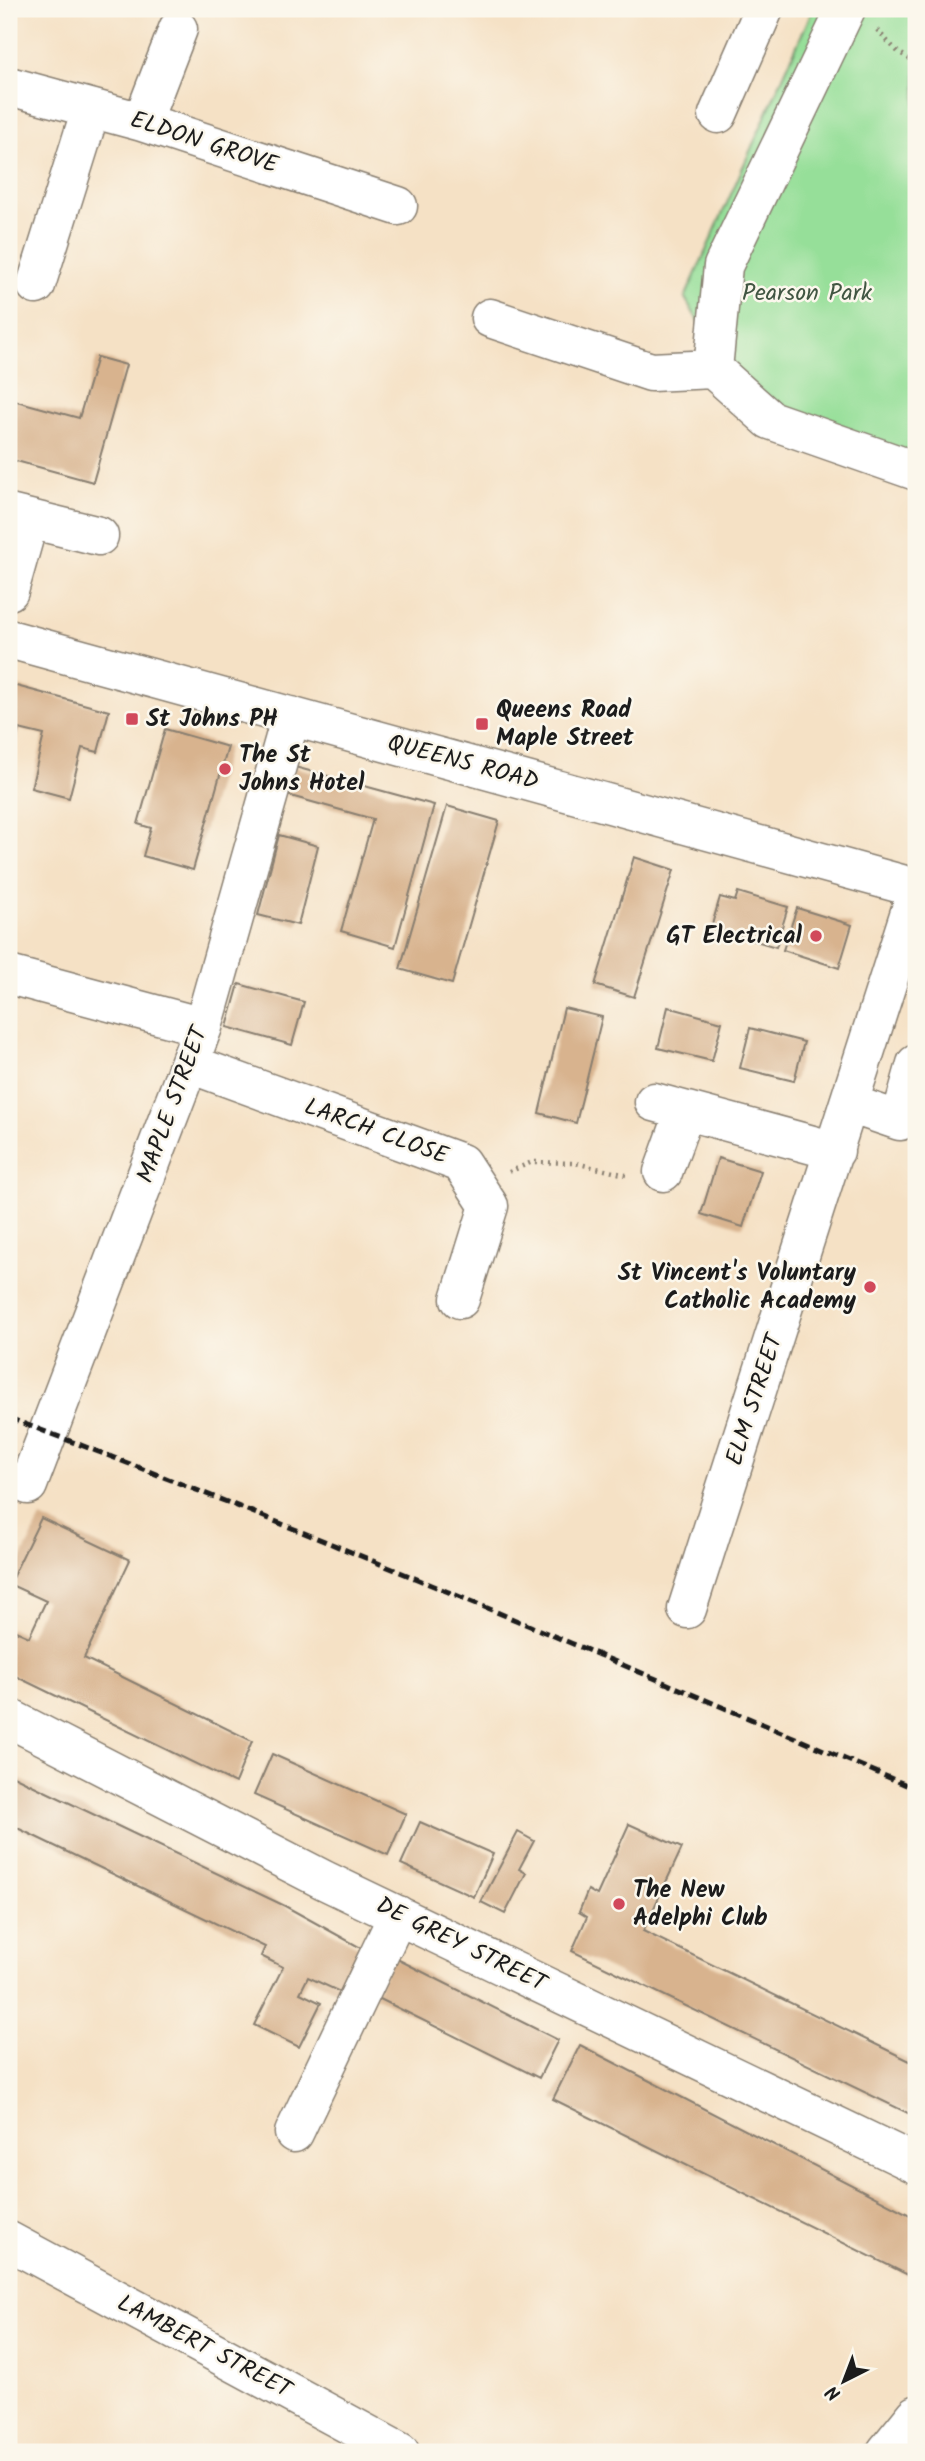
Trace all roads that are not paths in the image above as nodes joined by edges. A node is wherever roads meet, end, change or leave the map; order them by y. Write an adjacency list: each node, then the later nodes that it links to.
1 (764, 9): 6 (street)
2 (860, 17): 11 (street)
3 (178, 29): 7 (street)
4 (9, 86): 5 (street, ELDON GROVE)
5 (91, 109): 7 (street, ELDON GROVE); 9 (street)
6 (718, 114)
7 (142, 122): 8 (street, ELDON GROVE)
8 (398, 206)
9 (36, 285)
10 (490, 318): 11 (street)
11 (713, 369): 12 (street)
12 (916, 471)
13 (19, 517): 14 (street); 15 (street)
14 (99, 536)
15 (9, 591)
16 (9, 639): 17 (street, QUEENS ROAD)
17 (291, 716): 18 (street, QUEENS ROAD); 21 (street, MAPLE STREET)
18 (916, 891): 20 (street, ELM STREET)
19 (9, 975): 21 (street)
20 (904, 977): 24 (street, ELM STREET)
21 (203, 1027): 22 (street, MAPLE STREET)
22 (190, 1064): 27 (street, LARCH CLOSE); 28 (street, MAPLE STREET)
23 (916, 1064): 24 (street)
24 (850, 1104): 25 (street, ELM STREET)
25 (835, 1152): 26 (street); 29 (street, ELM STREET)
26 (663, 1172)
27 (460, 1298)
28 (28, 1485)
29 (687, 1609)
30 (9, 1718): 31 (street, DE GREY STREET)
31 (398, 1915): 32 (street); 33 (street, DE GREY STREET)
32 (294, 2133)
33 (916, 2164)
34 (9, 2241): 36 (street, LAMBERT STREET)
35 (916, 2414): 37 (street)
36 (400, 2452)
37 (886, 2452)

